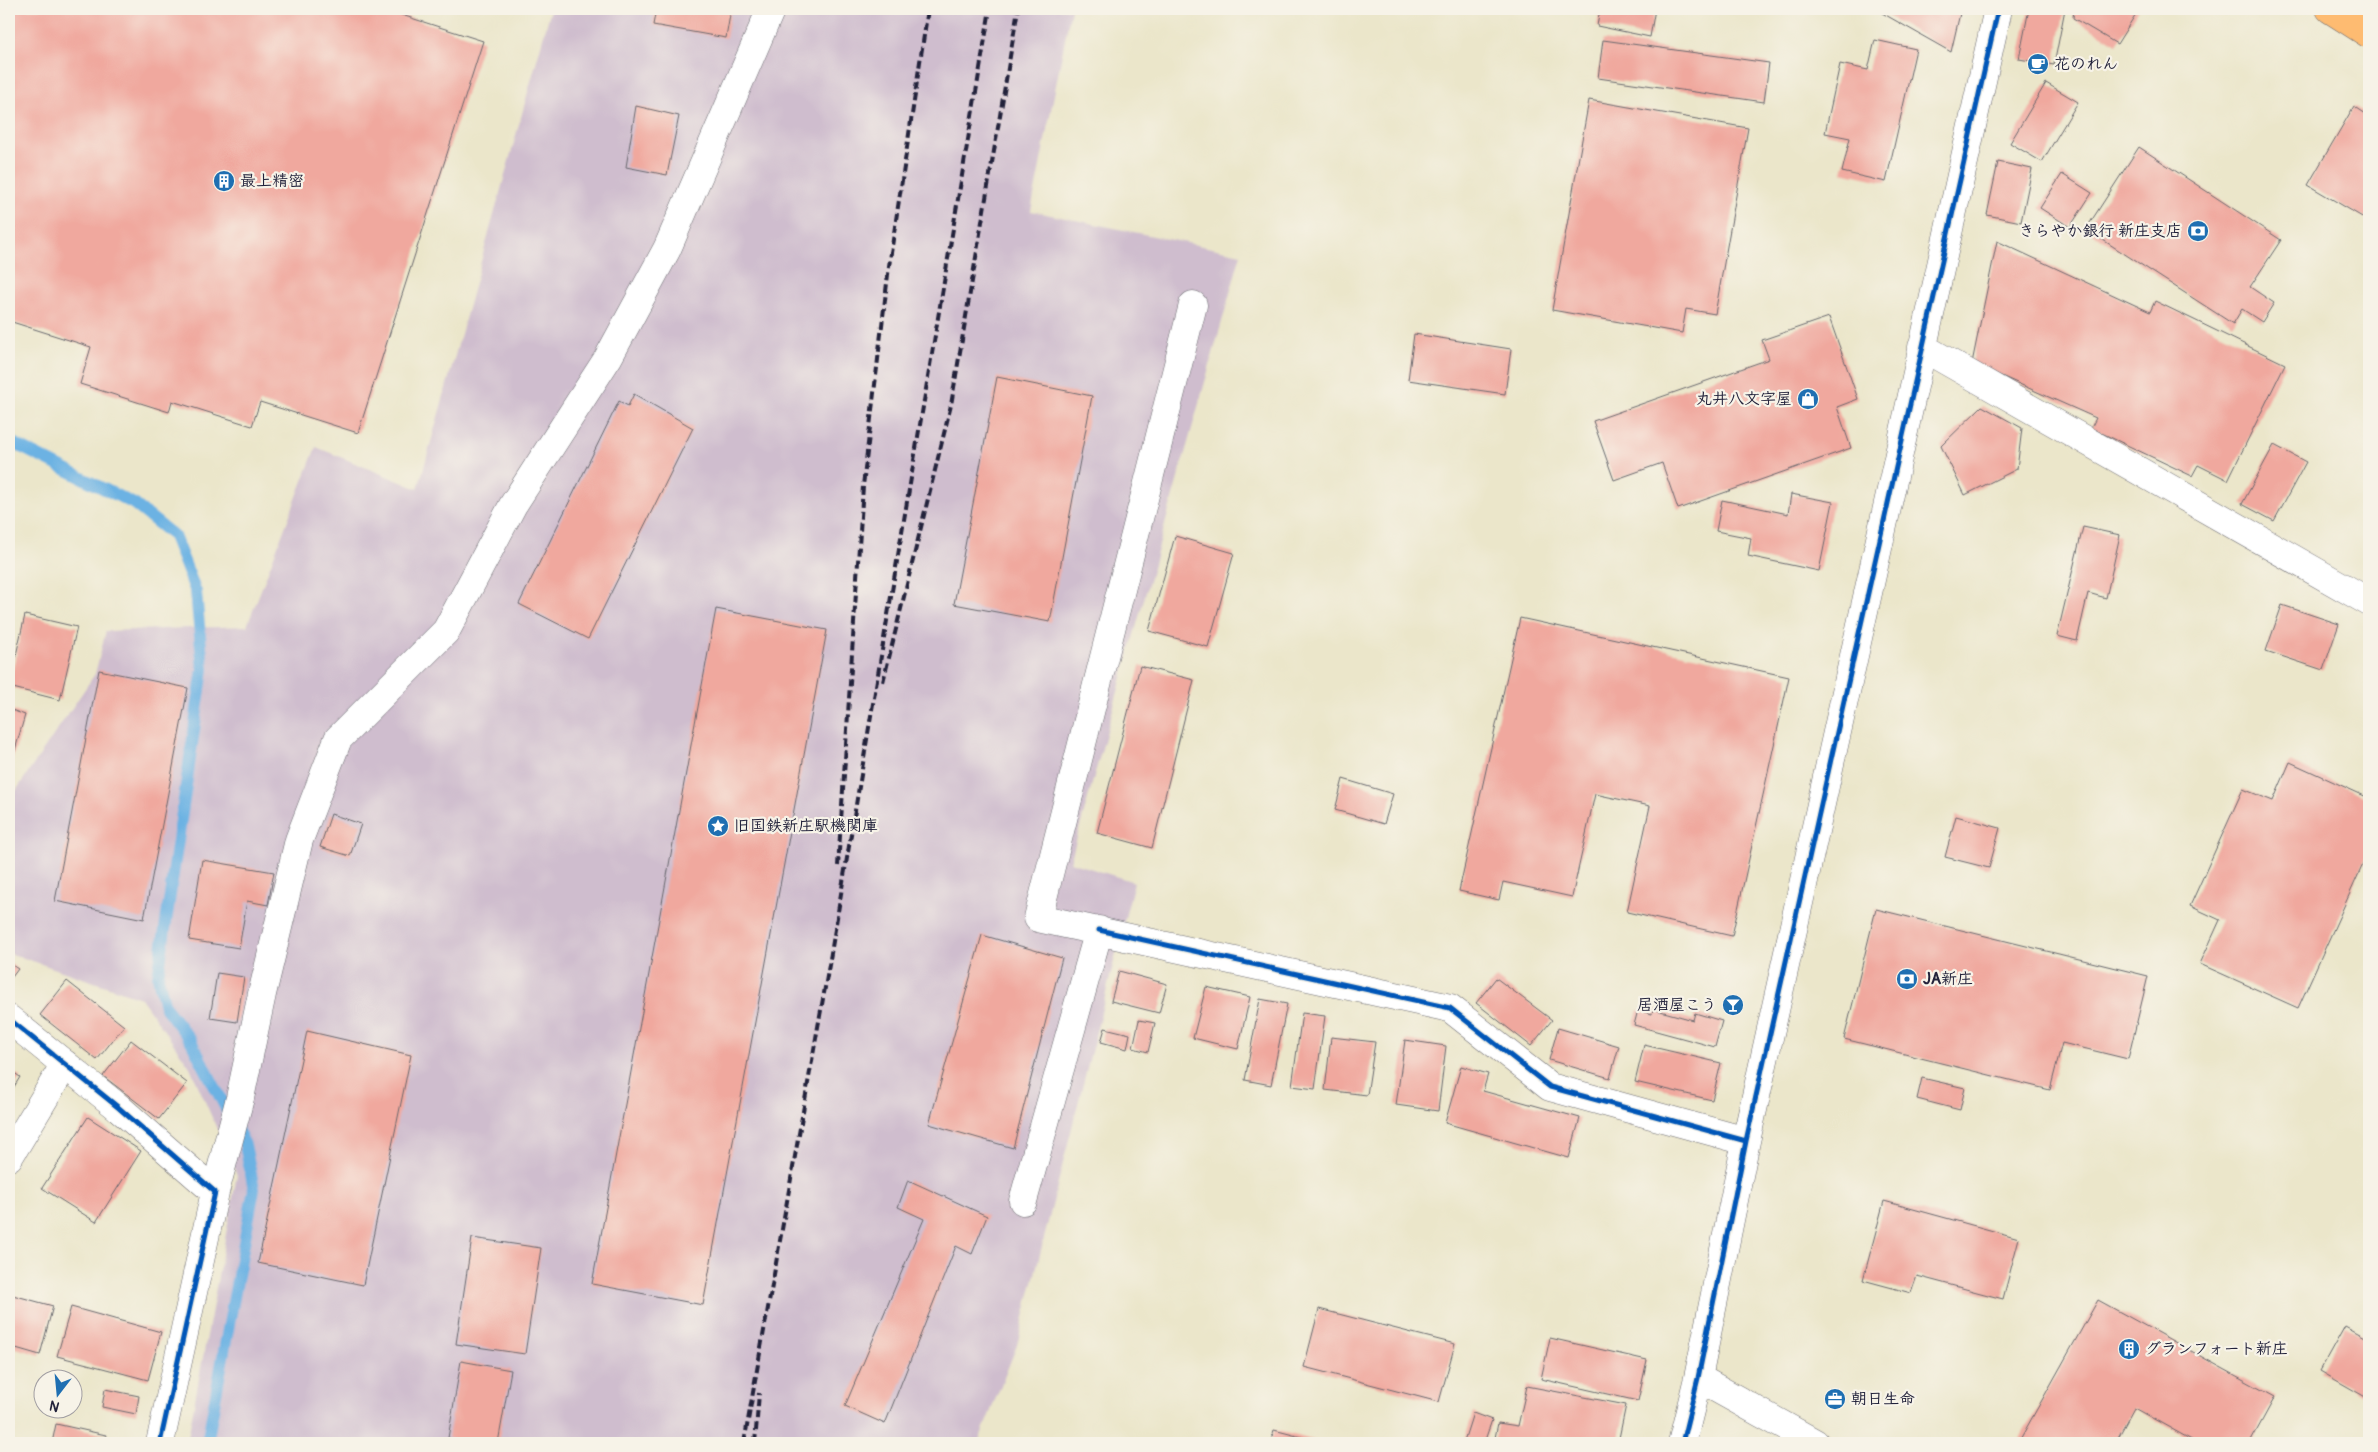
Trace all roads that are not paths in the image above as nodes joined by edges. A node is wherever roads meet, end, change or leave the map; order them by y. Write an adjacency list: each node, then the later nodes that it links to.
1 (772, 9): 13 (street)
2 (1998, 9): 6 (street)
3 (2330, 9): 4 (main road)
4 (2369, 34)
5 (1194, 304): 8 (street)
6 (1922, 347): 7 (street); 11 (street)
7 (2369, 602)
8 (1099, 930): 11 (street); 14 (street)
9 (9, 1019): 10 (street)
10 (65, 1064): 12 (street); 13 (street)
11 (1746, 1141): 15 (street)
12 (9, 1157)
13 (215, 1192): 16 (street)
14 (1023, 1201)
15 (1698, 1378): 17 (street); 18 (street)
16 (160, 1443)
17 (1682, 1443)
18 (1815, 1443)

